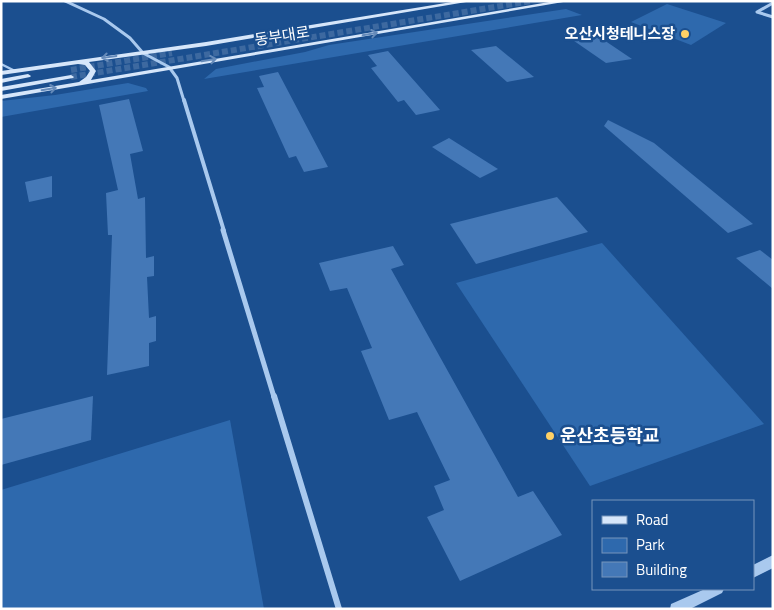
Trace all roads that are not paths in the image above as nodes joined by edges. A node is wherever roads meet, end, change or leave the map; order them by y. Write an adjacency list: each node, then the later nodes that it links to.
1 (65, 1): 8 (street)
2 (469, 1): 6 (main road, 동부대로)
3 (566, 1): 7 (main road, 동부대로, one-way to 3)
4 (773, 4): 5 (street)
5 (773, 17)
6 (247, 37): 7 (main road); 8 (main road, 동부대로)
7 (243, 50): 11 (main road, 동부대로, one-way to 7)
8 (143, 53): 9 (main road, 동부대로, one-way to 9); 11 (street)
9 (78, 62): 12 (main road, 동부대로); 15 (main road)
10 (1, 64): 12 (lane)
11 (170, 67): 15 (main road, 동부대로); 21 (street)
12 (15, 71): 13 (main road, 동부대로)
13 (1, 73)
14 (1, 81): 16 (main road)
15 (79, 84): 17 (main road, 동부대로, one-way to 15)
16 (1, 88)
17 (1, 97)
18 (773, 561): 19 (street)
19 (754, 571)
20 (716, 590): 22 (street)
21 (339, 609)
22 (676, 609)

